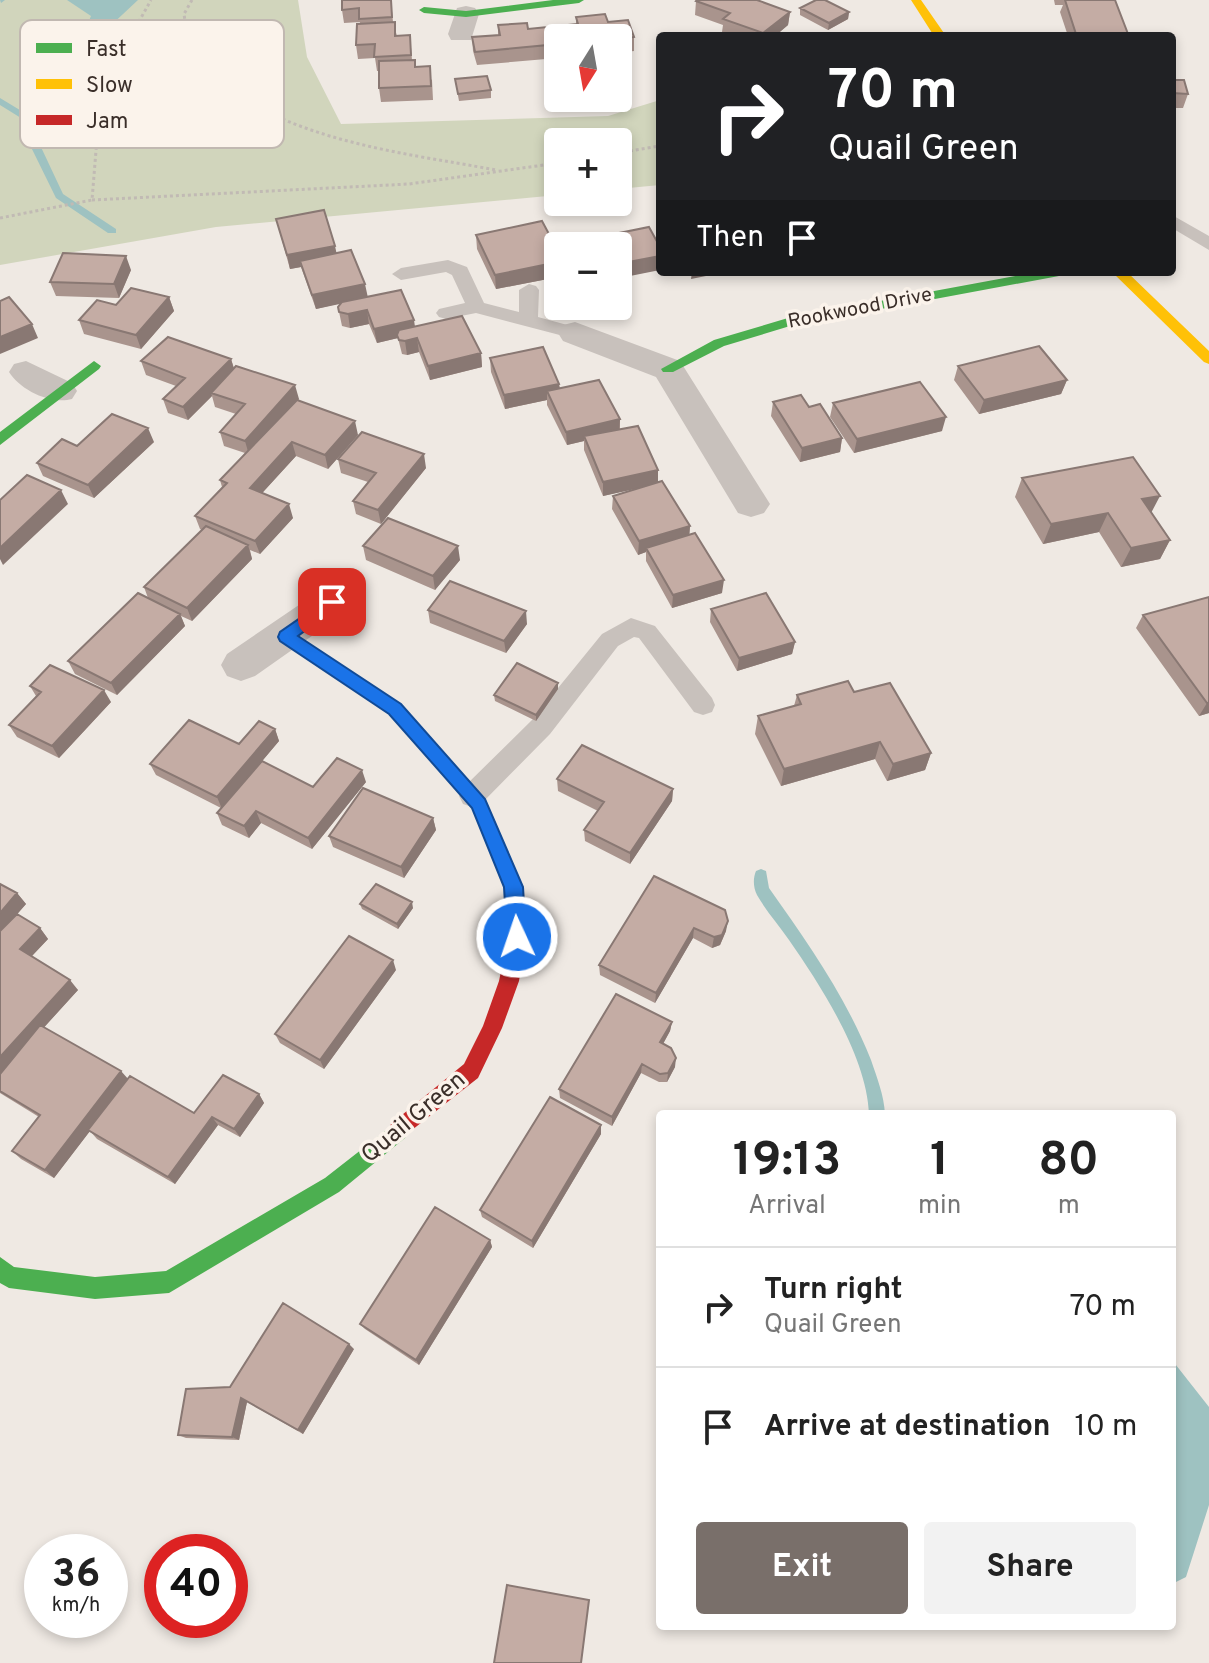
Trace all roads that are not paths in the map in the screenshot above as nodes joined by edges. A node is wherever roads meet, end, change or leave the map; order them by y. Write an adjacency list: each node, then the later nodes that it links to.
1 (579, 0): 3 (street)
2 (916, 0): 4 (street)
3 (424, 10)
4 (937, 32)
5 (1176, 223): 6 (lane)
6 (1209, 244)
7 (401, 274): 11 (lane)
8 (1037, 276): 17 (street, Rookwood Drive)
9 (1123, 276): 15 (street)
10 (529, 290): 13 (lane)
11 (476, 307): 12 (lane); 13 (lane)
12 (446, 313)
13 (528, 319): 14 (lane)
14 (575, 333): 17 (street)
15 (1209, 359)
16 (94, 366): 19 (street)
17 (668, 369): 21 (street)
18 (26, 372): 19 (street)
19 (60, 391): 20 (street)
20 (0, 440)
21 (751, 504)
22 (332, 602): 23 (street)
23 (286, 637): 24 (street); 26 (street, Quail Green)
24 (241, 665)
25 (703, 705): 26 (lane)
26 (472, 796): 27 (street, Quail Green)
27 (0, 1268)

